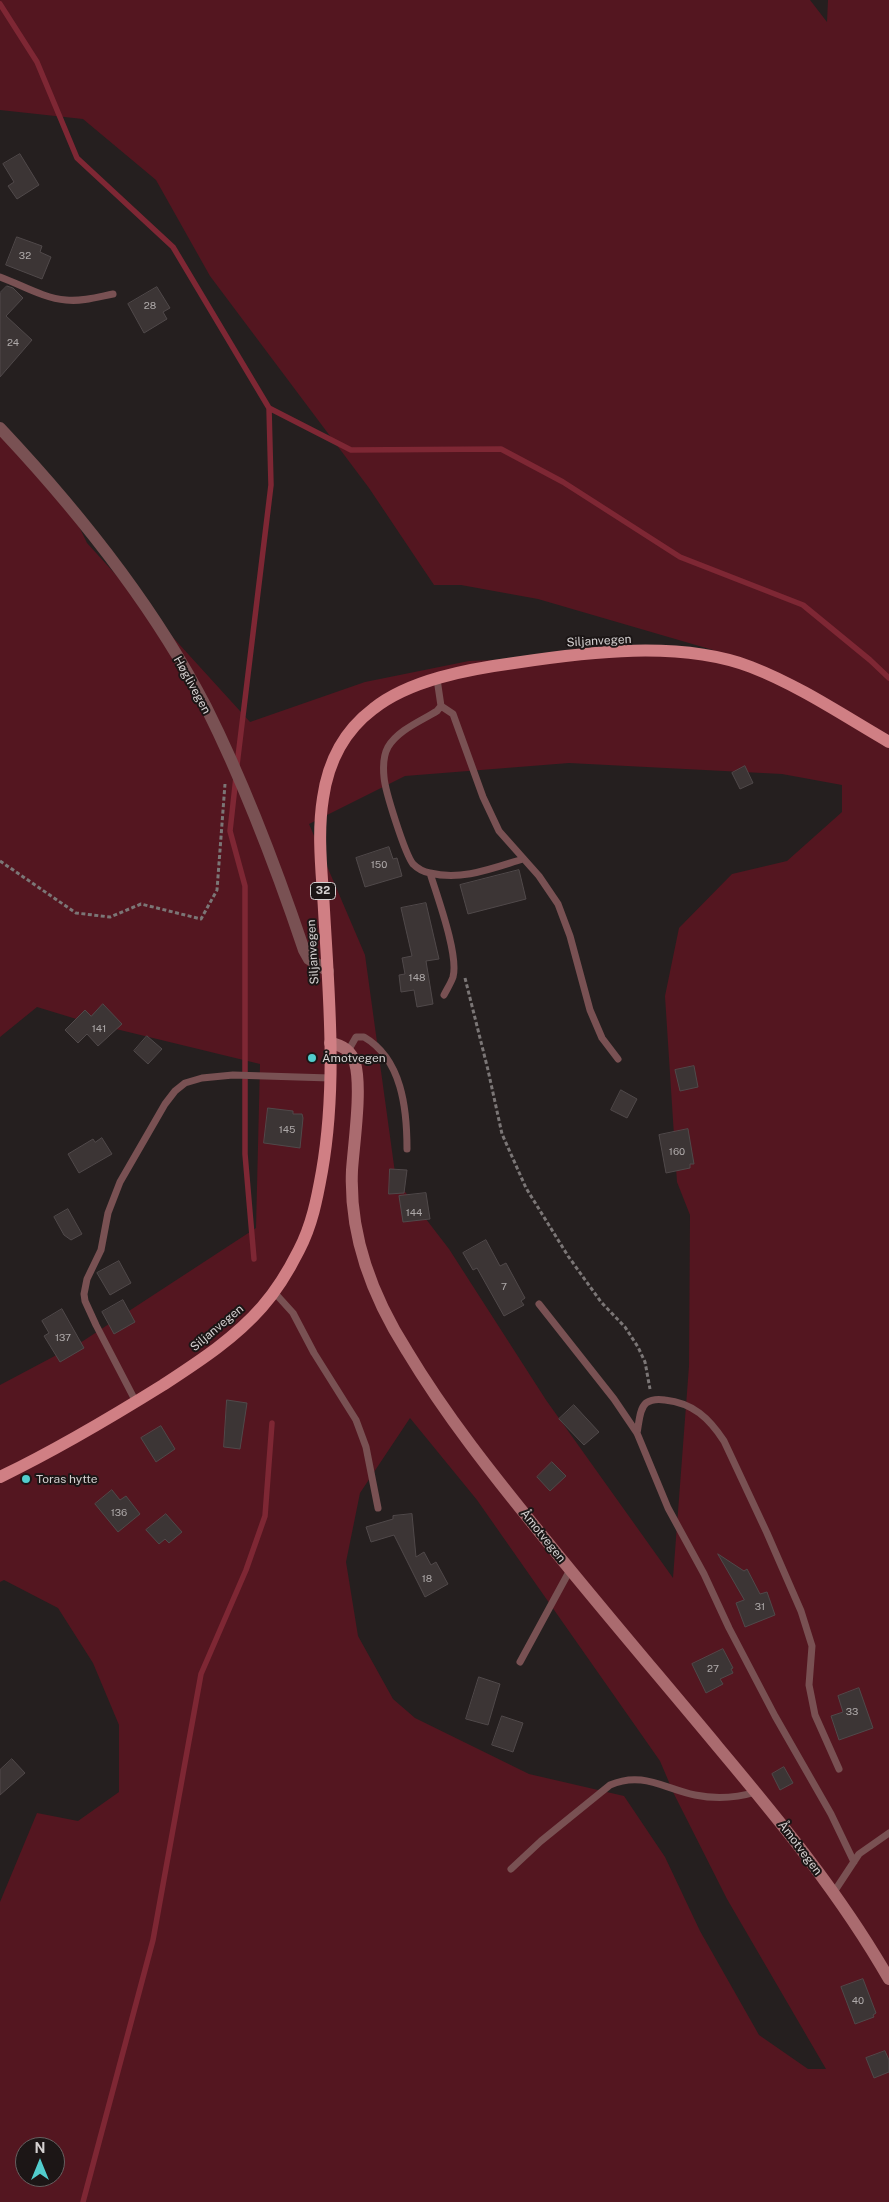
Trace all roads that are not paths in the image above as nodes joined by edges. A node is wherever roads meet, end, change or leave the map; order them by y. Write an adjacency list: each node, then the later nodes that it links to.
1 (0, 277): 2 (lane)
2 (113, 294)
3 (0, 428): 9 (street, Høglivegen)
4 (437, 679): 5 (lane); 6 (main road, Siljanvegen / 32); 9 (main road, Siljanvegen / 32)
5 (441, 706): 7 (lane); 8 (lane)
6 (889, 742)
7 (523, 859): 8 (lane); 13 (lane)
8 (430, 873): 10 (lane)
9 (328, 972): 11 (main road, Siljanvegen / 32)
10 (444, 995)
11 (330, 1043): 12 (main road); 14 (main road, Siljanvegen / 32)
12 (348, 1051): 15 (lane); 22 (main road, Åmotvegen)
13 (618, 1059)
14 (330, 1078): 16 (main road, Siljanvegen / 32); 18 (lane)
15 (407, 1148)
16 (274, 1292): 18 (main road, Siljanvegen / 32); 21 (lane)
17 (539, 1304): 19 (lane)
18 (136, 1402): 20 (main road, Siljanvegen / 32)
19 (637, 1433): 24 (lane); 27 (lane)
20 (0, 1477)
21 (378, 1508)
22 (570, 1570): 23 (lane); 25 (main road, Åmotvegen)
23 (520, 1662)
24 (839, 1769)
25 (756, 1792): 28 (lane); 29 (main road, Åmotvegen)
26 (889, 1833): 27 (lane)
27 (854, 1862): 29 (lane)
28 (511, 1869)
29 (834, 1892): 30 (main road, Åmotvegen)
30 (889, 1980)

